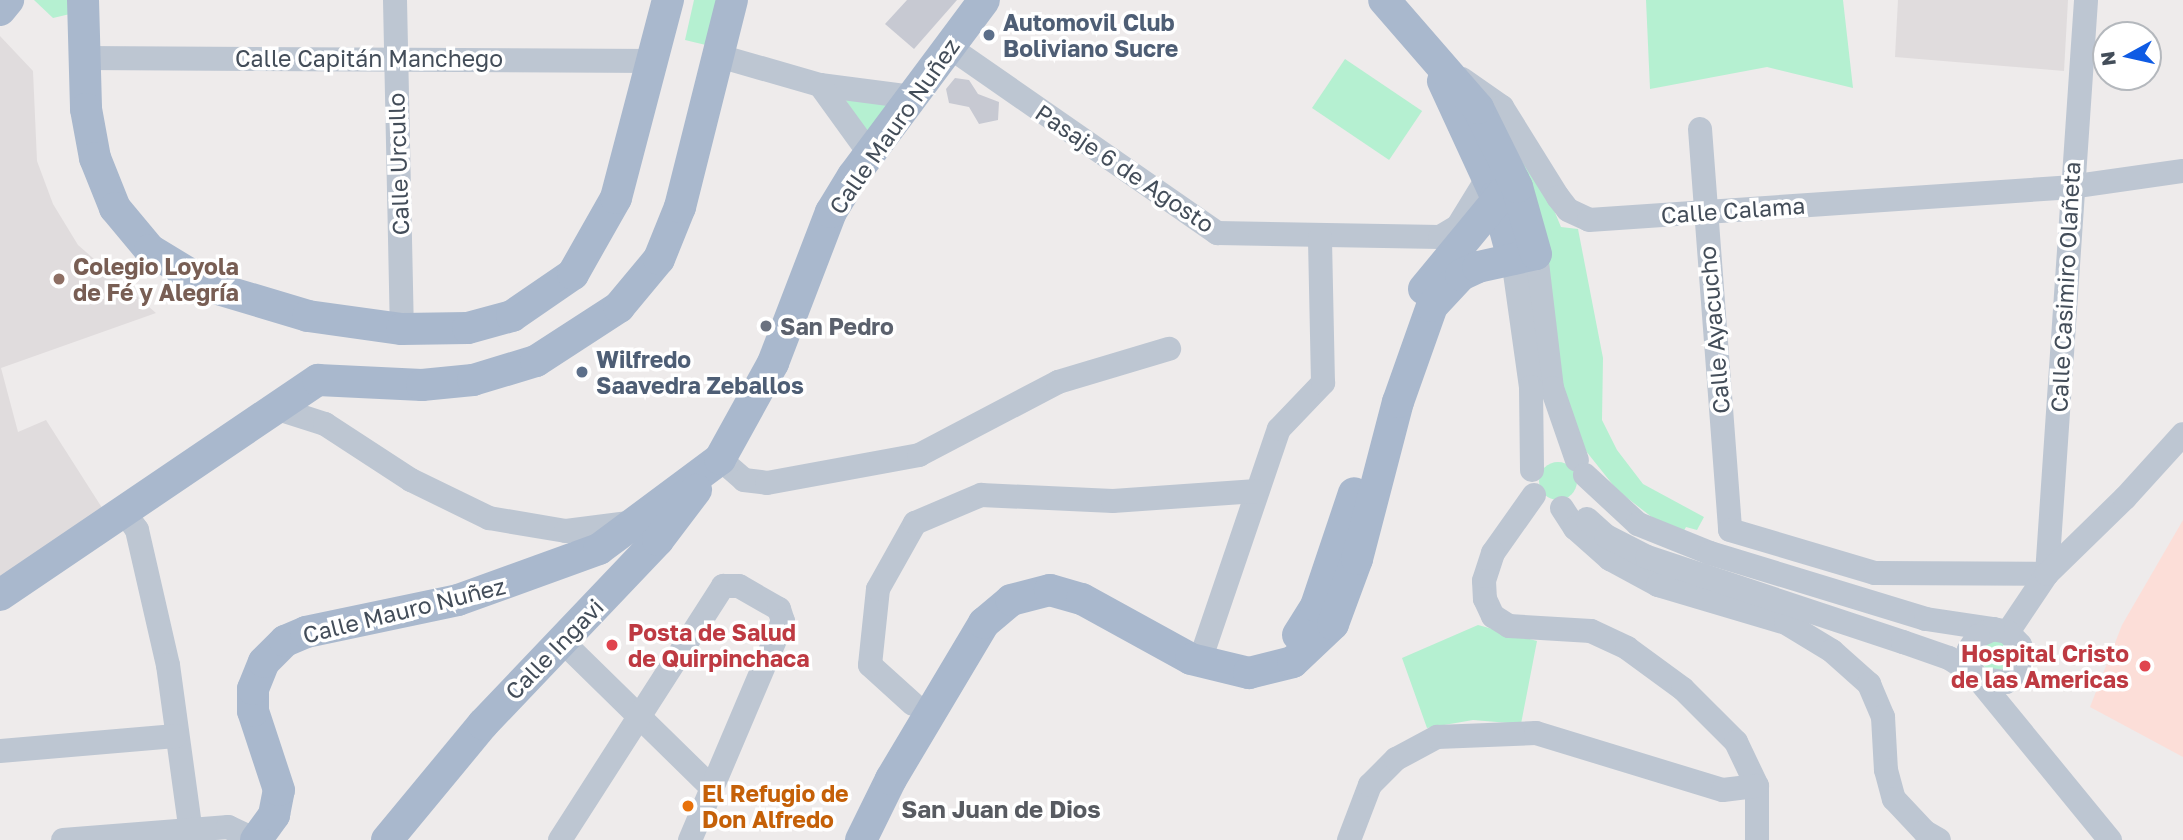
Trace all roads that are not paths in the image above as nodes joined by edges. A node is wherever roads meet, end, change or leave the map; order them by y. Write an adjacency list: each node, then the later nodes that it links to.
1 (8, 0): 10 (main road)
2 (83, 0): 15 (main road)
3 (395, 0): 14 (street, Calle Urcullo)
4 (668, 0): 16 (main road)
5 (732, 0): 13 (main road)
6 (984, 0): 12 (main road, Calle Mauro Nuñez)
7 (1384, 0): 11 (main road, Calle Calama)
8 (1398, 0): 11 (main road)
9 (2086, 0): 24 (street, Calle Casimiro Olañeta)
10 (0, 9)
11 (1413, 38): 17 (main road, Calle Calama)
12 (948, 46): 19 (main road, Calle Mauro Nuñez); 26 (street, Pasaje 6 de Agosto)
13 (719, 56): 18 (street); 30 (main road)
14 (395, 57): 15 (street, Calle Capitán Manchego); 16 (street, Calle Capitán Manchego); 28 (street, Calle Urcullo)
15 (83, 58): 28 (main road)
16 (655, 61): 28 (main road)
17 (1436, 63): 23 (main road); 25 (street, Calle Calama)
18 (820, 85): 19 (street); 21 (street)
19 (912, 97): 21 (main road, Calle Mauro Nuñez)
20 (1700, 129): 25 (street, Calle Ayacucho)
21 (870, 154): 32 (main road, Calle Mauro Nuñez)
22 (2183, 171): 24 (street, Calle Calama)
23 (1499, 184): 26 (street, Pasaje 6 de Agosto); 27 (main road); 43 (main road)
24 (2070, 187): 25 (street, Calle Calama); 39 (street, Calle Casimiro Olañeta)
25 (1705, 211): 39 (street, Calle Ayacucho)
26 (1320, 238): 35 (street)
27 (1524, 256): 33 (street); 34 (street); 58 (main road)
28 (402, 329)
29 (1169, 349): 32 (street)
30 (272, 407): 37 (main road); 38 (street)
31 (2183, 434): 39 (street)
32 (720, 459): 38 (main road, Calle Mauro Nuñez); 42 (main road, Calle Ingavi)
33 (1581, 468): 34 (street); 36 (street); 41 (street)
34 (1533, 482): 36 (street); 49 (street)
35 (1257, 491): 43 (street); 45 (street)
36 (1566, 506): 44 (street); 61 (street)
37 (124, 512): 40 (main road); 47 (street)
38 (640, 521): 53 (main road, Calle Mauro Nuñez)
39 (2047, 574): 41 (street)
40 (0, 595)
41 (2000, 631): 44 (street); 44 (street)
42 (562, 641): 46 (street); 54 (main road, Calle Ingavi)
43 (1205, 646): 45 (main road)
44 (1978, 676): 62 (street)
45 (913, 704): 57 (main road)
46 (639, 717): 50 (street); 50 (street); 55 (street)
47 (176, 736): 48 (street); 51 (street)
48 (0, 751)
49 (1757, 786): 59 (street); 60 (street)
50 (713, 789): 56 (street)
51 (191, 833): 52 (street); 53 (street)
52 (63, 840)
53 (256, 840)
54 (387, 840)
55 (560, 840)
56 (691, 840)
57 (843, 840)
58 (861, 840)
59 (1349, 840)
60 (1756, 840)
61 (1939, 840)
62 (2110, 840)

